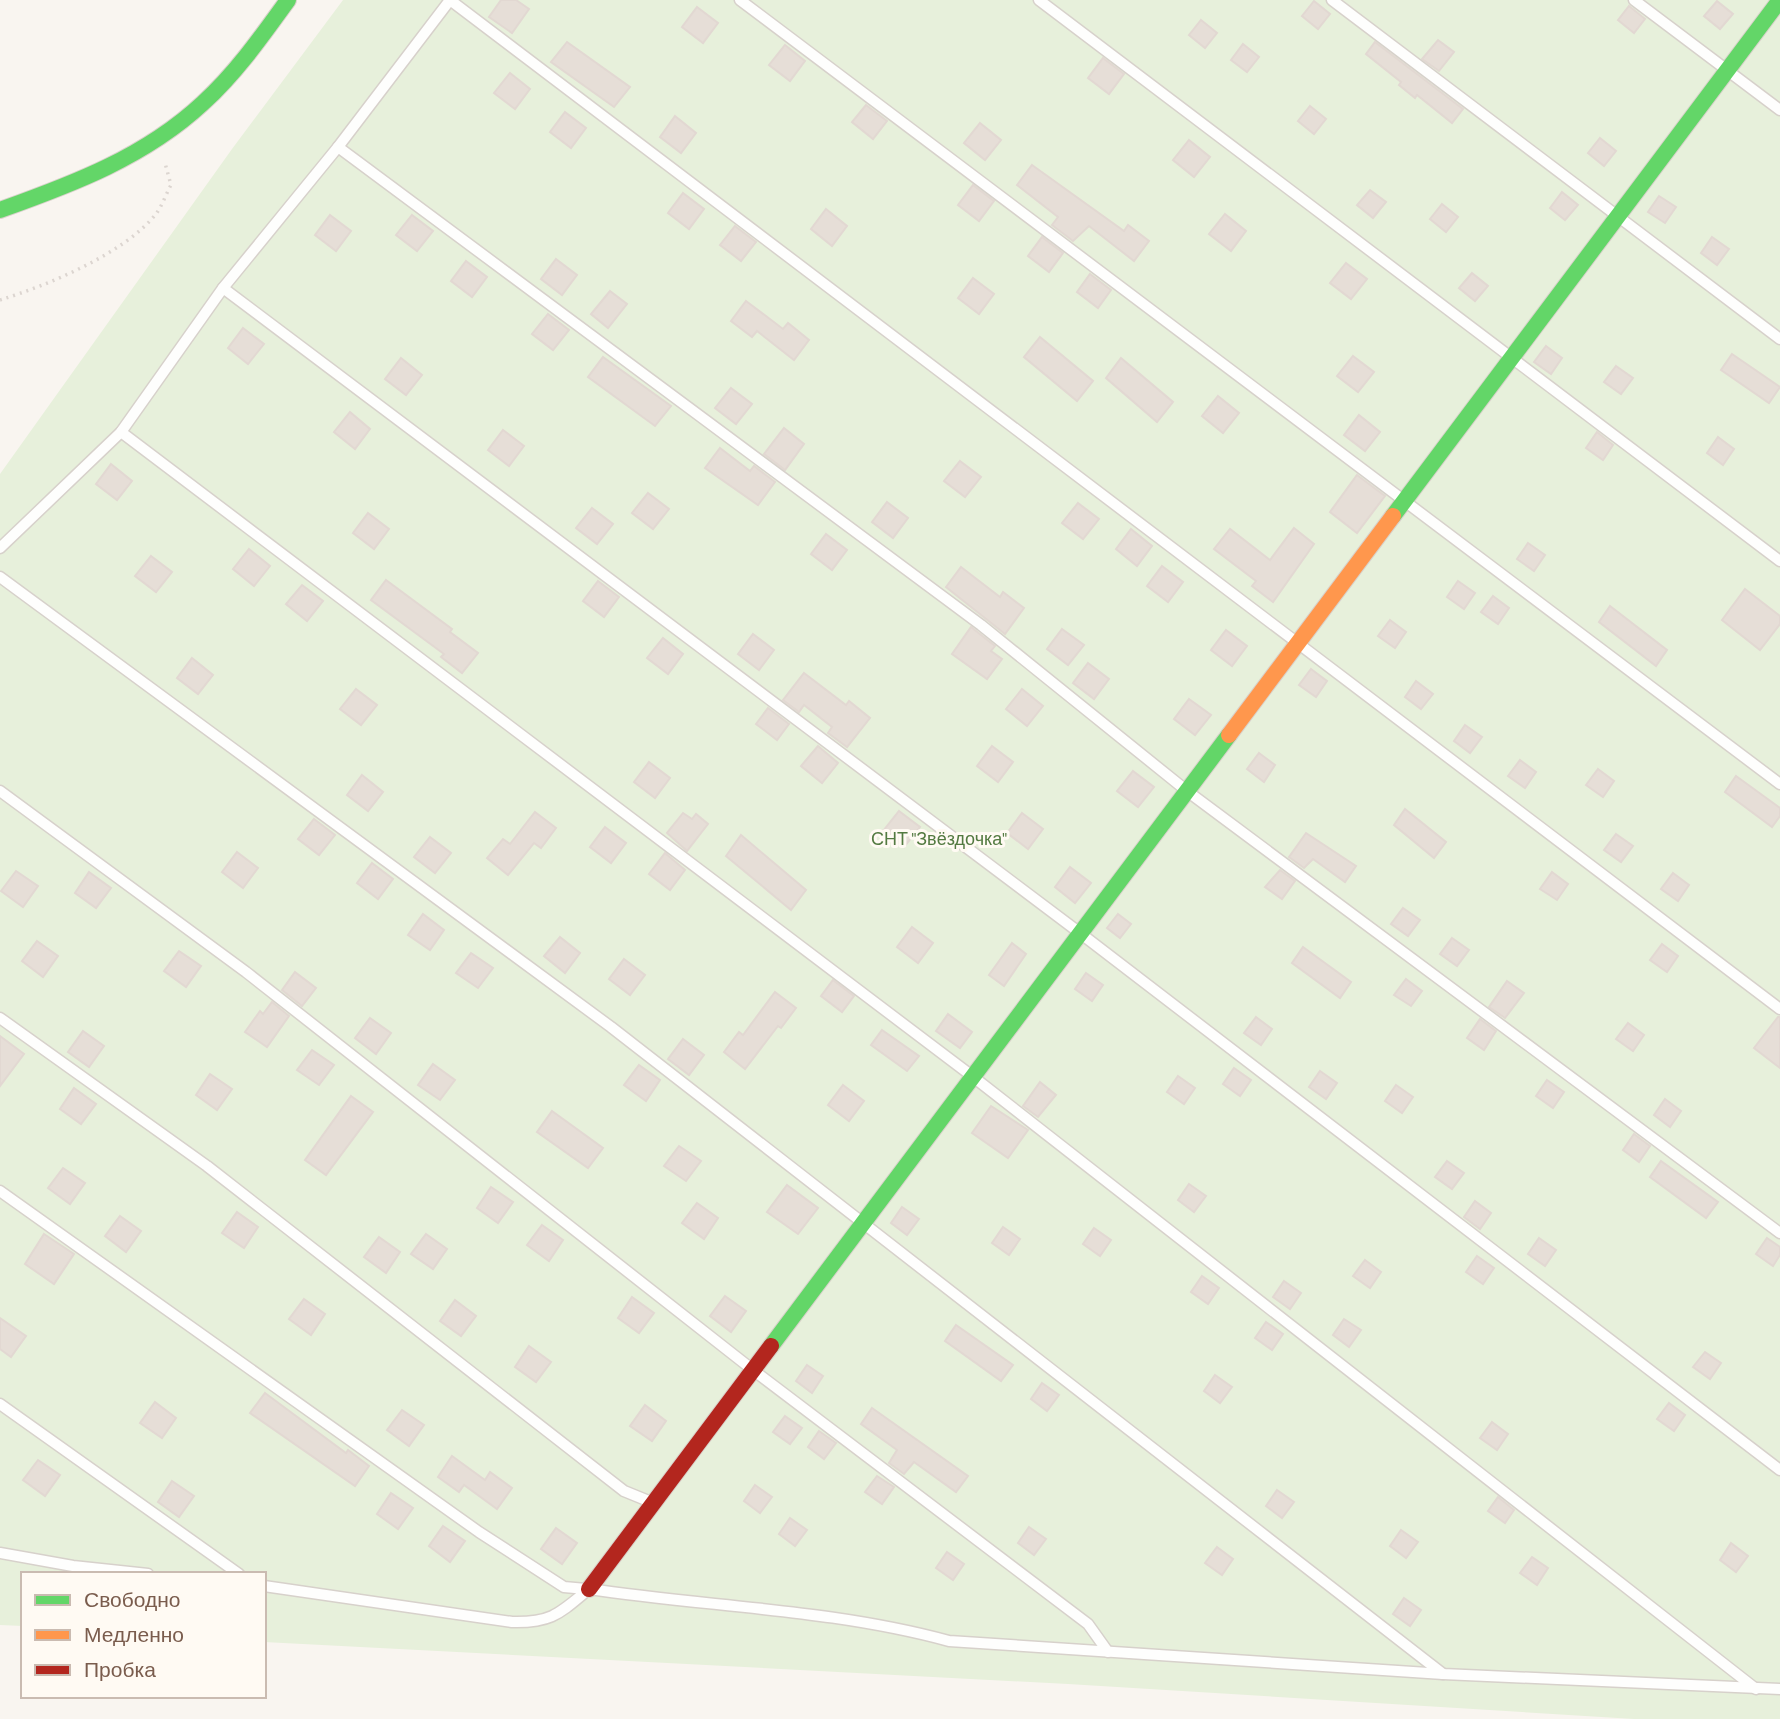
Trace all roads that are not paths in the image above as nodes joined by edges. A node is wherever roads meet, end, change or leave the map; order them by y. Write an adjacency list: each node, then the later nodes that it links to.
1 (288, 0): 11 (street)
2 (450, 0): 10 (lane); 21 (lane)
3 (740, 0): 17 (lane)
4 (1039, 0): 15 (lane)
5 (1332, 0): 12 (lane)
6 (1634, 0): 8 (lane)
7 (1780, 0): 8 (street)
8 (1727, 70): 9 (lane); 12 (street)
9 (1780, 110)
10 (338, 147): 13 (lane); 23 (lane)
11 (0, 210)
12 (1616, 216): 14 (lane); 15 (street)
13 (223, 288): 16 (lane); 25 (lane)
14 (1780, 339)
15 (1510, 359): 17 (street); 19 (lane)
16 (121, 432): 18 (lane); 28 (lane)
17 (1404, 501): 21 (street); 22 (lane)
18 (0, 548)
19 (1780, 561)
20 (0, 578): 30 (lane)
21 (1298, 645): 23 (street); 26 (lane)
22 (1780, 784)
23 (1187, 791): 25 (street); 31 (lane)
24 (0, 792): 32 (lane)
25 (1080, 933): 28 (street); 34 (lane)
26 (1780, 1009)
27 (0, 1018): 35 (lane)
28 (972, 1076): 30 (street); 43 (lane)
29 (0, 1191): 40 (lane)
30 (863, 1223): 32 (street); 42 (lane)
31 (1780, 1233)
32 (753, 1370): 35 (street); 41 (lane)
33 (0, 1404): 38 (lane)
34 (1780, 1470)
35 (654, 1503): 40 (street)
36 (0, 1553): 37 (lane)
37 (129, 1572)
38 (236, 1572)
39 (266, 1586): 40 (lane)
40 (589, 1589): 41 (lane)
41 (1108, 1652): 42 (lane)
42 (1443, 1674): 43 (lane)
43 (1756, 1689): 44 (lane)
44 (1780, 1689)

